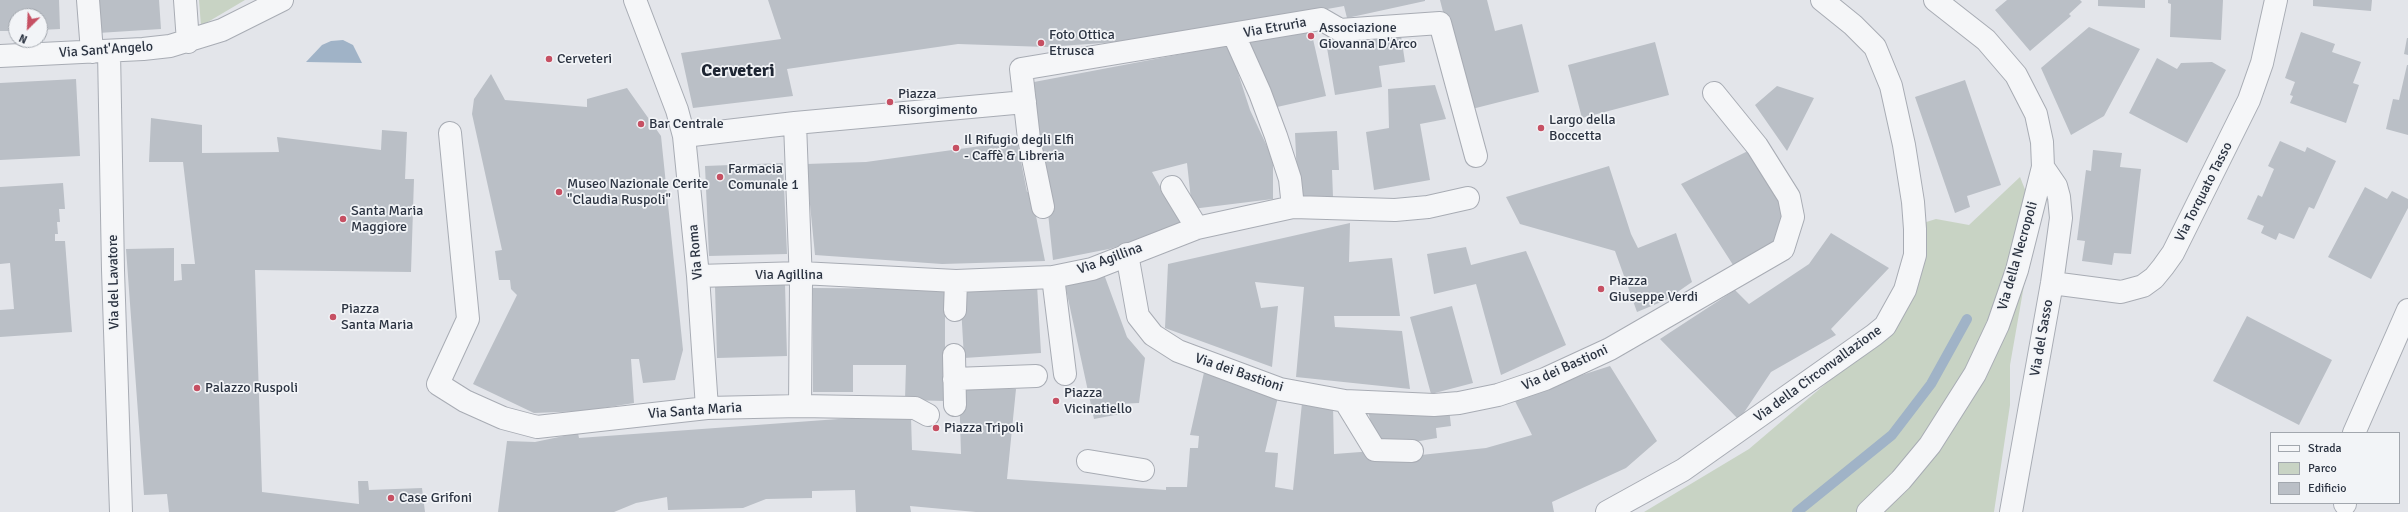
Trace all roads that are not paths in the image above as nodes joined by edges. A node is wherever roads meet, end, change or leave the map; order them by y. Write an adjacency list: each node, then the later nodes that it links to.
1 (88, 0): 10 (street, Via del Lavatore)
2 (185, 0): 9 (street)
3 (282, 0): 9 (street, Via Sant'Angelo)
4 (635, 0): 16 (street, Via Roma)
5 (1822, 0): 46 (street, Via della Circonvallazione)
6 (1935, 0): 18 (street, Via della Necropoli)
7 (2276, 0): 29 (street, Via Torquato Tasso)
8 (1234, 35): 13 (street, Via Etruria); 17 (street, Via Etruria); 22 (street)
9 (188, 42): 10 (street, Via Sant'Angelo)
10 (101, 51): 11 (street, Via Sant'Angelo); 45 (street, Via del Lavatore)
11 (0, 56)
12 (1714, 93): 36 (street, Via dei Bastioni)
13 (1025, 102): 14 (street); 21 (street)
14 (795, 123): 16 (street); 25 (street)
15 (450, 133): 39 (street, Via Santa Maria)
16 (684, 136): 26 (street, Via Roma)
17 (1476, 156)
18 (2043, 166): 29 (street, Via del Sasso); 47 (street, Via della Necropoli)
19 (1172, 187): 23 (street)
20 (1468, 198): 22 (street, Via Agillina)
21 (1043, 207)
22 (1293, 207): 23 (street, Via Agillina)
23 (1197, 228): 24 (street, Via Agillina)
24 (1127, 254): 27 (street, Via Agillina); 36 (street, Via dei Bastioni)
25 (801, 273): 26 (street, Via Agillina); 28 (street, Via Agillina); 38 (street)
26 (698, 276): 39 (street, Via Roma)
27 (1053, 277): 28 (street, Via Agillina); 33 (street)
28 (956, 282): 30 (street)
29 (2052, 283): 48 (street, Via del Sasso)
30 (955, 310)
31 (2408, 310): 41 (street)
32 (954, 355): 35 (street)
33 (1065, 374)
34 (1036, 376): 35 (street)
35 (954, 379): 37 (street)
36 (1345, 401): 42 (street)
37 (955, 405)
38 (800, 406): 39 (street, Via Santa Maria); 40 (street, Via Santa Maria)
39 (707, 408)
40 (928, 415)
41 (2354, 432)
42 (1412, 451)
43 (1088, 462): 44 (street)
44 (1143, 470)
45 (121, 512)
46 (1607, 512)
47 (1868, 512)
48 (2011, 512)

